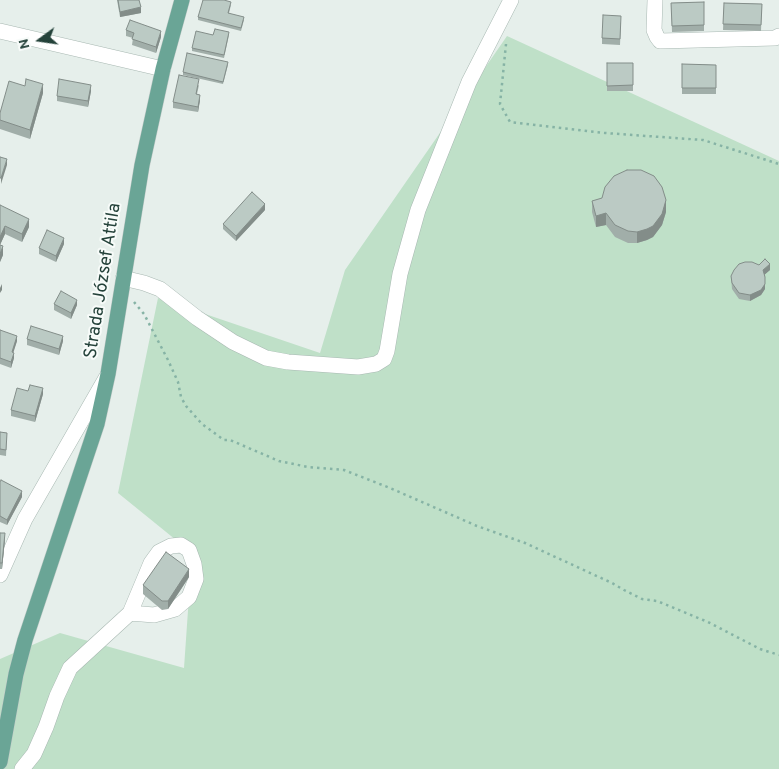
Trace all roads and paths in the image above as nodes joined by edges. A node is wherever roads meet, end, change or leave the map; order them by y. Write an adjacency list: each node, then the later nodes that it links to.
1 (182, 0): 7 (main road, Strada József Attila)
2 (511, 0): 9 (street)
3 (655, 0): 6 (street)
4 (0, 31): 7 (street)
5 (507, 36): 8 (path)
6 (779, 36)
7 (163, 69): 9 (main road, Strada József Attila)
8 (779, 164)
9 (123, 278): 11 (main road, Strada József Attila)
10 (133, 301): 14 (path)
11 (108, 374): 12 (street, Strada József Attila); 15 (main road)
12 (0, 575)
13 (130, 613): 13 (street); 16 (street)
14 (779, 655)
15 (0, 762)
16 (22, 769)

